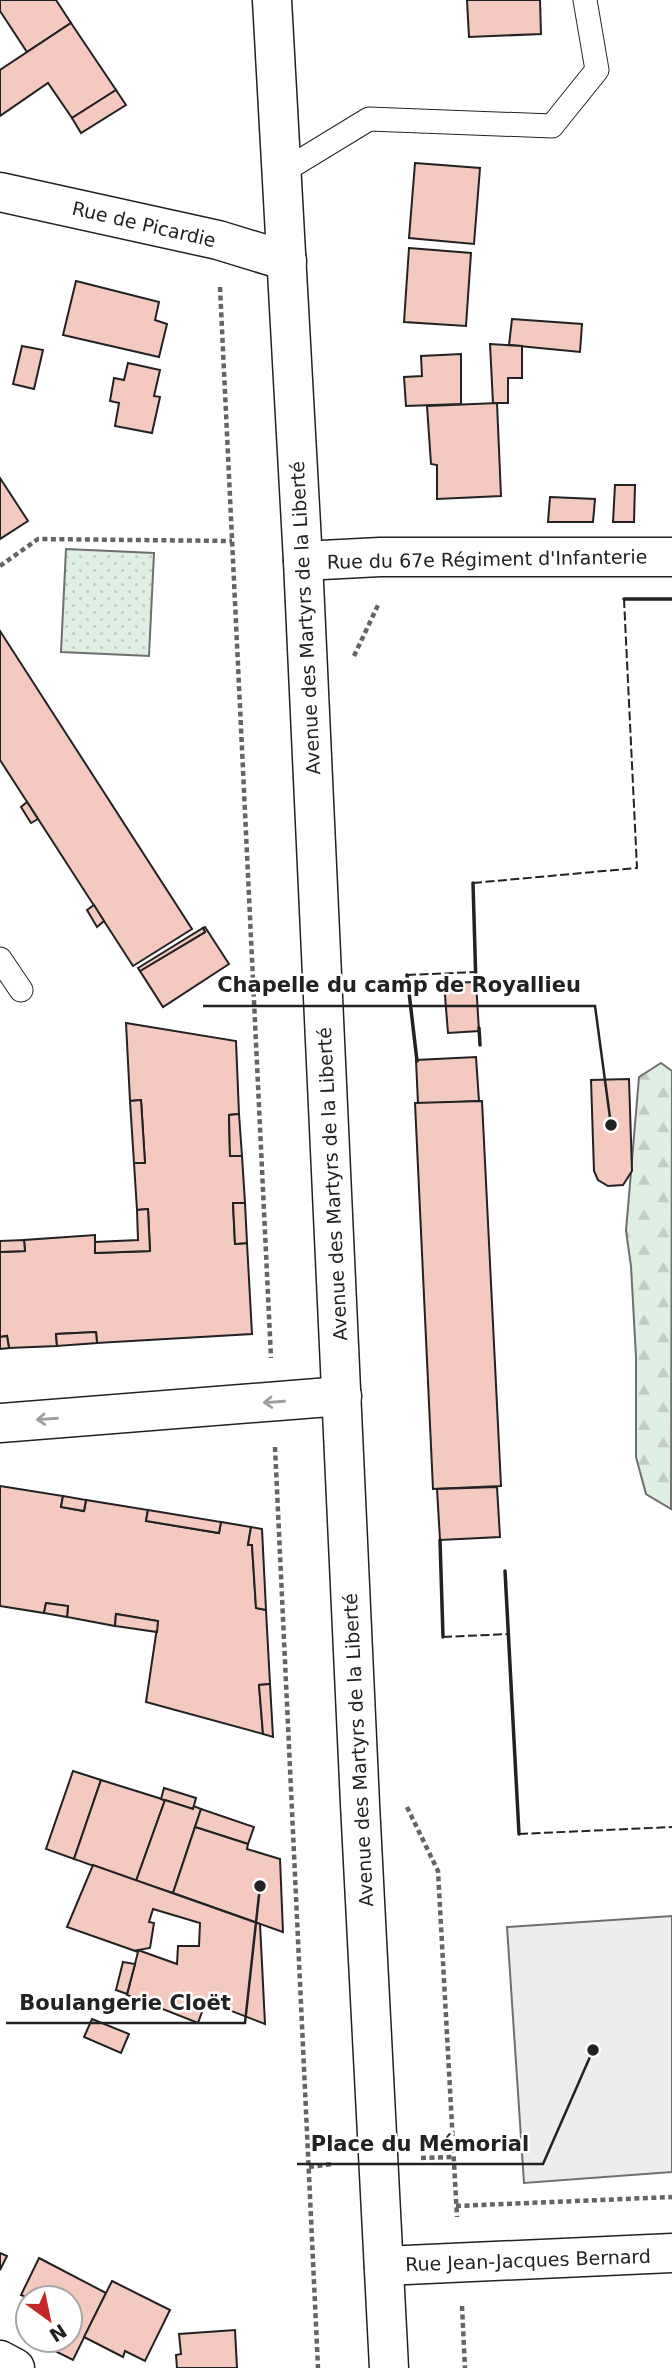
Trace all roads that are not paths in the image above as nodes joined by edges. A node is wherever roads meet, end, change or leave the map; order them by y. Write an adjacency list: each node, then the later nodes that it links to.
1 (272, 0): 3 (street, Avenue des Martyrs de la Liberté)
2 (585, 0): 3 (lane)
3 (282, 172): 5 (street, Avenue des Martyrs de la Liberté)
4 (0, 192): 5 (street, Rue de Picardie)
5 (287, 261): 7 (street, Avenue des Martyrs de la Liberté)
6 (672, 557): 7 (street, Rue du 67e Régiment d'Infanterie)
7 (303, 561): 10 (street, Avenue des Martyrs de la Liberté)
8 (0, 958): 9 (lane)
9 (21, 990)
10 (342, 1396): 11 (street, one-way to 11); 13 (street, Avenue des Martyrs de la Liberté)
11 (0, 1423)
12 (672, 2253): 13 (street, Rue Jean-Jacques Bernard)
13 (384, 2266): 16 (street, Avenue des Martyrs de la Liberté)
14 (0, 2360): 15 (street)
15 (15, 2368)
16 (389, 2368)

